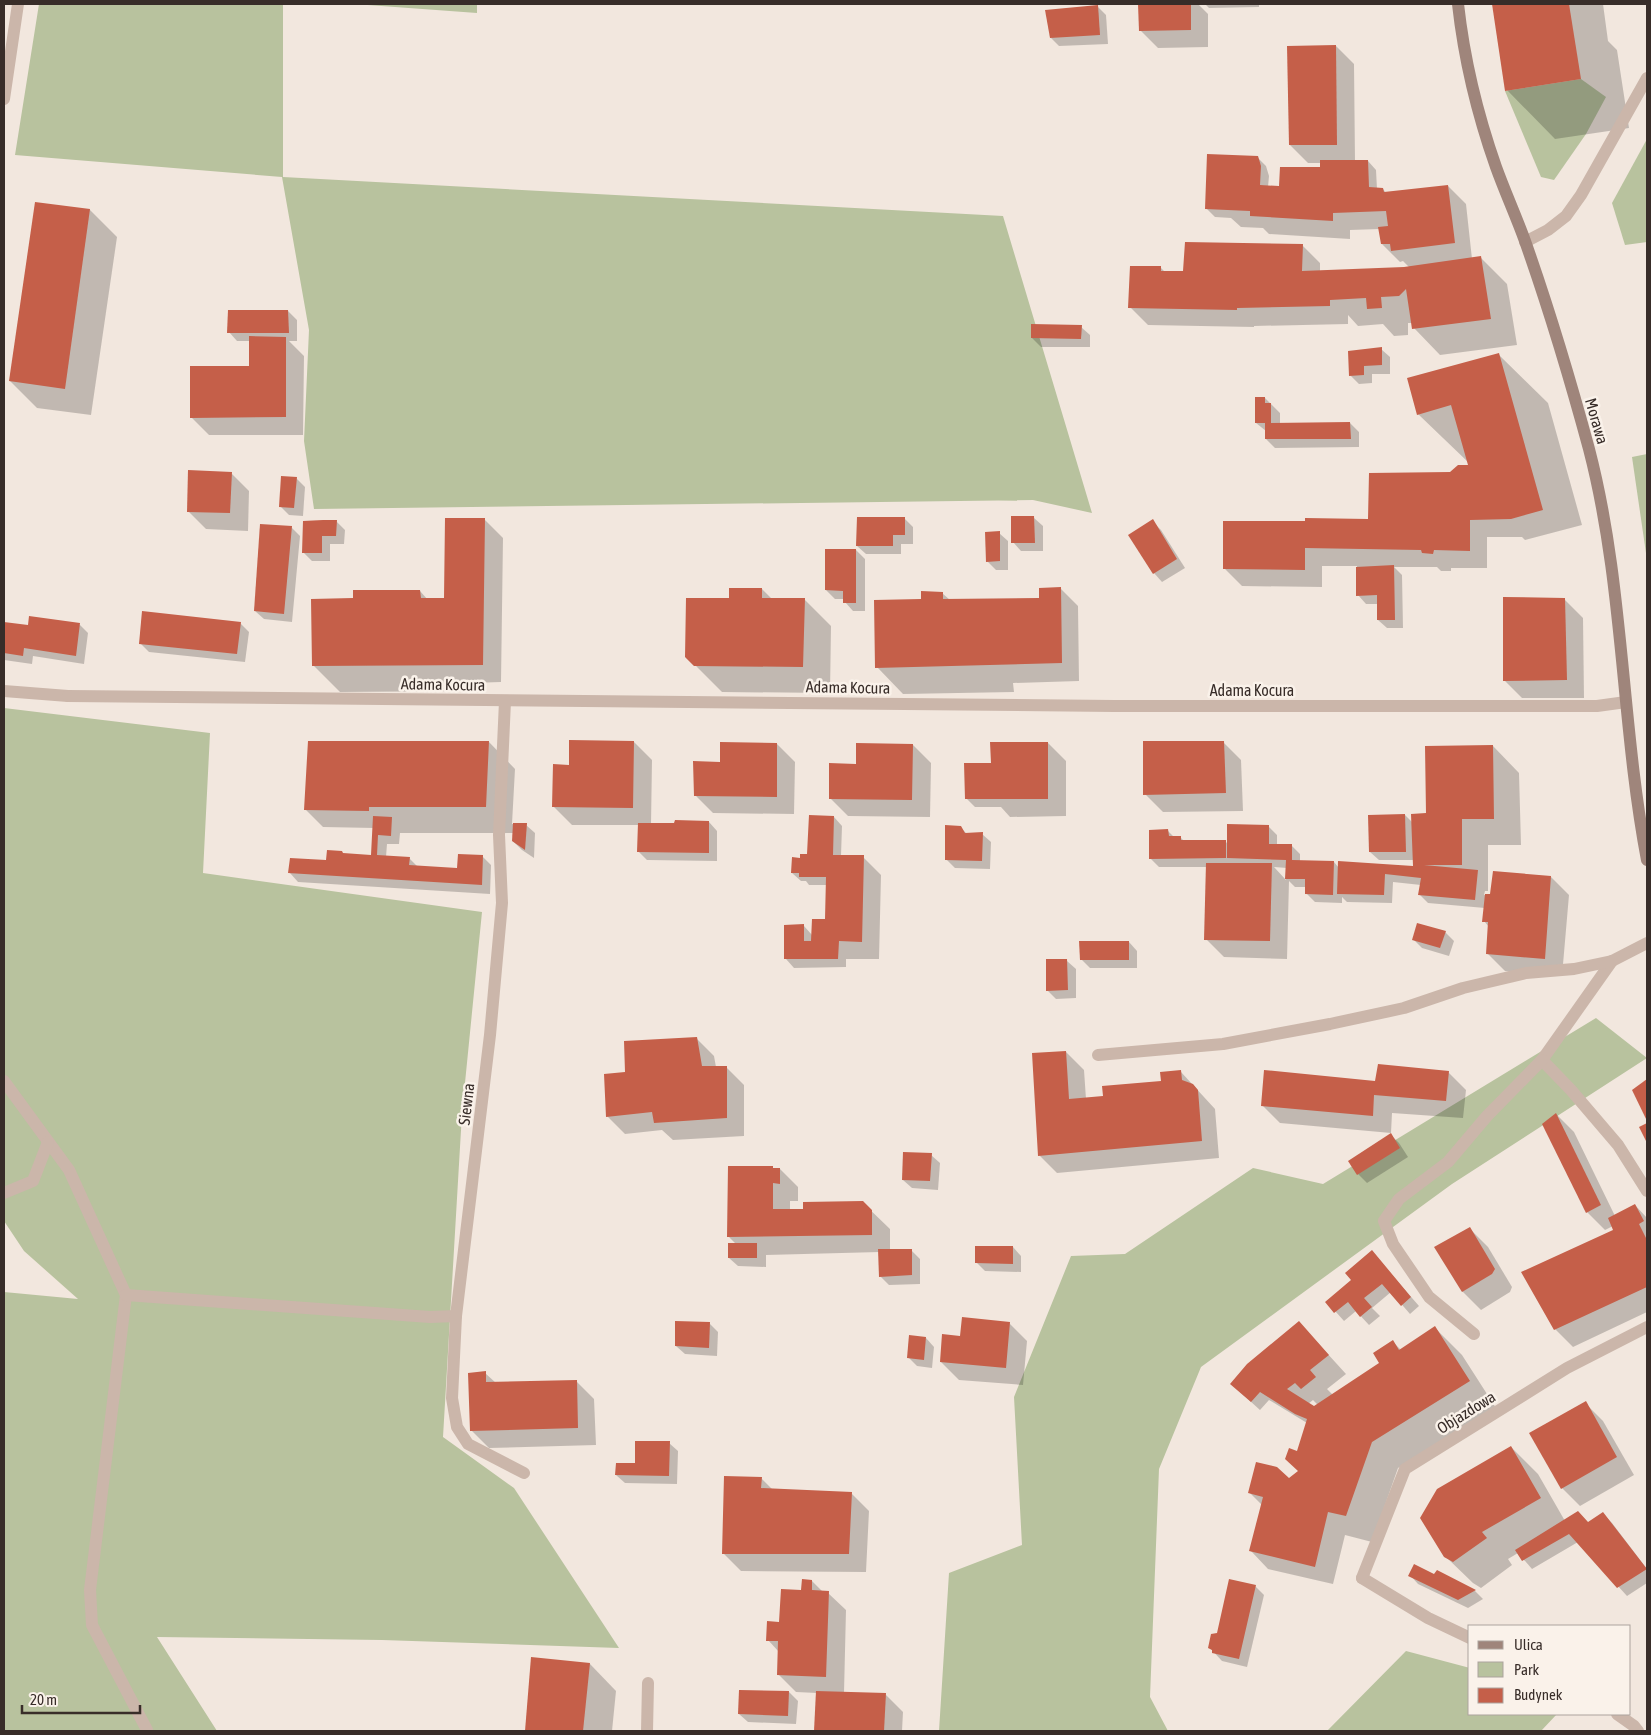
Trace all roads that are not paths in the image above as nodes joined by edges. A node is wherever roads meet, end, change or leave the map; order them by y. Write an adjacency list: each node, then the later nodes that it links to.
1 (18, 4): 4 (street)
2 (1458, 4): 5 (street, Morawa)
3 (1647, 78): 5 (street)
4 (4, 99)
5 (1525, 242): 8 (street, Morawa)
6 (4, 691): 7 (street, Adama Kocura)
7 (505, 700): 8 (street, Adama Kocura); 19 (street, Siewna)
8 (1626, 702): 9 (street, Morawa)
9 (1647, 860)
10 (1647, 943): 11 (street)
11 (1612, 961): 12 (street); 13 (street)
12 (1098, 1055)
13 (1542, 1060): 16 (street); 21 (street)
14 (4, 1081): 15 (street)
15 (48, 1142): 17 (street); 18 (street)
16 (1647, 1191)
17 (4, 1193)
18 (126, 1295): 19 (street); 26 (street)
19 (456, 1316): 22 (street, Siewna)
20 (1647, 1327): 23 (street, Objazdowa)
21 (1474, 1334)
22 (524, 1474)
23 (1468, 1637)
24 (648, 1683): 27 (street)
25 (1618, 1715): 28 (street)
26 (147, 1730)
27 (647, 1731)
28 (1638, 1731)

